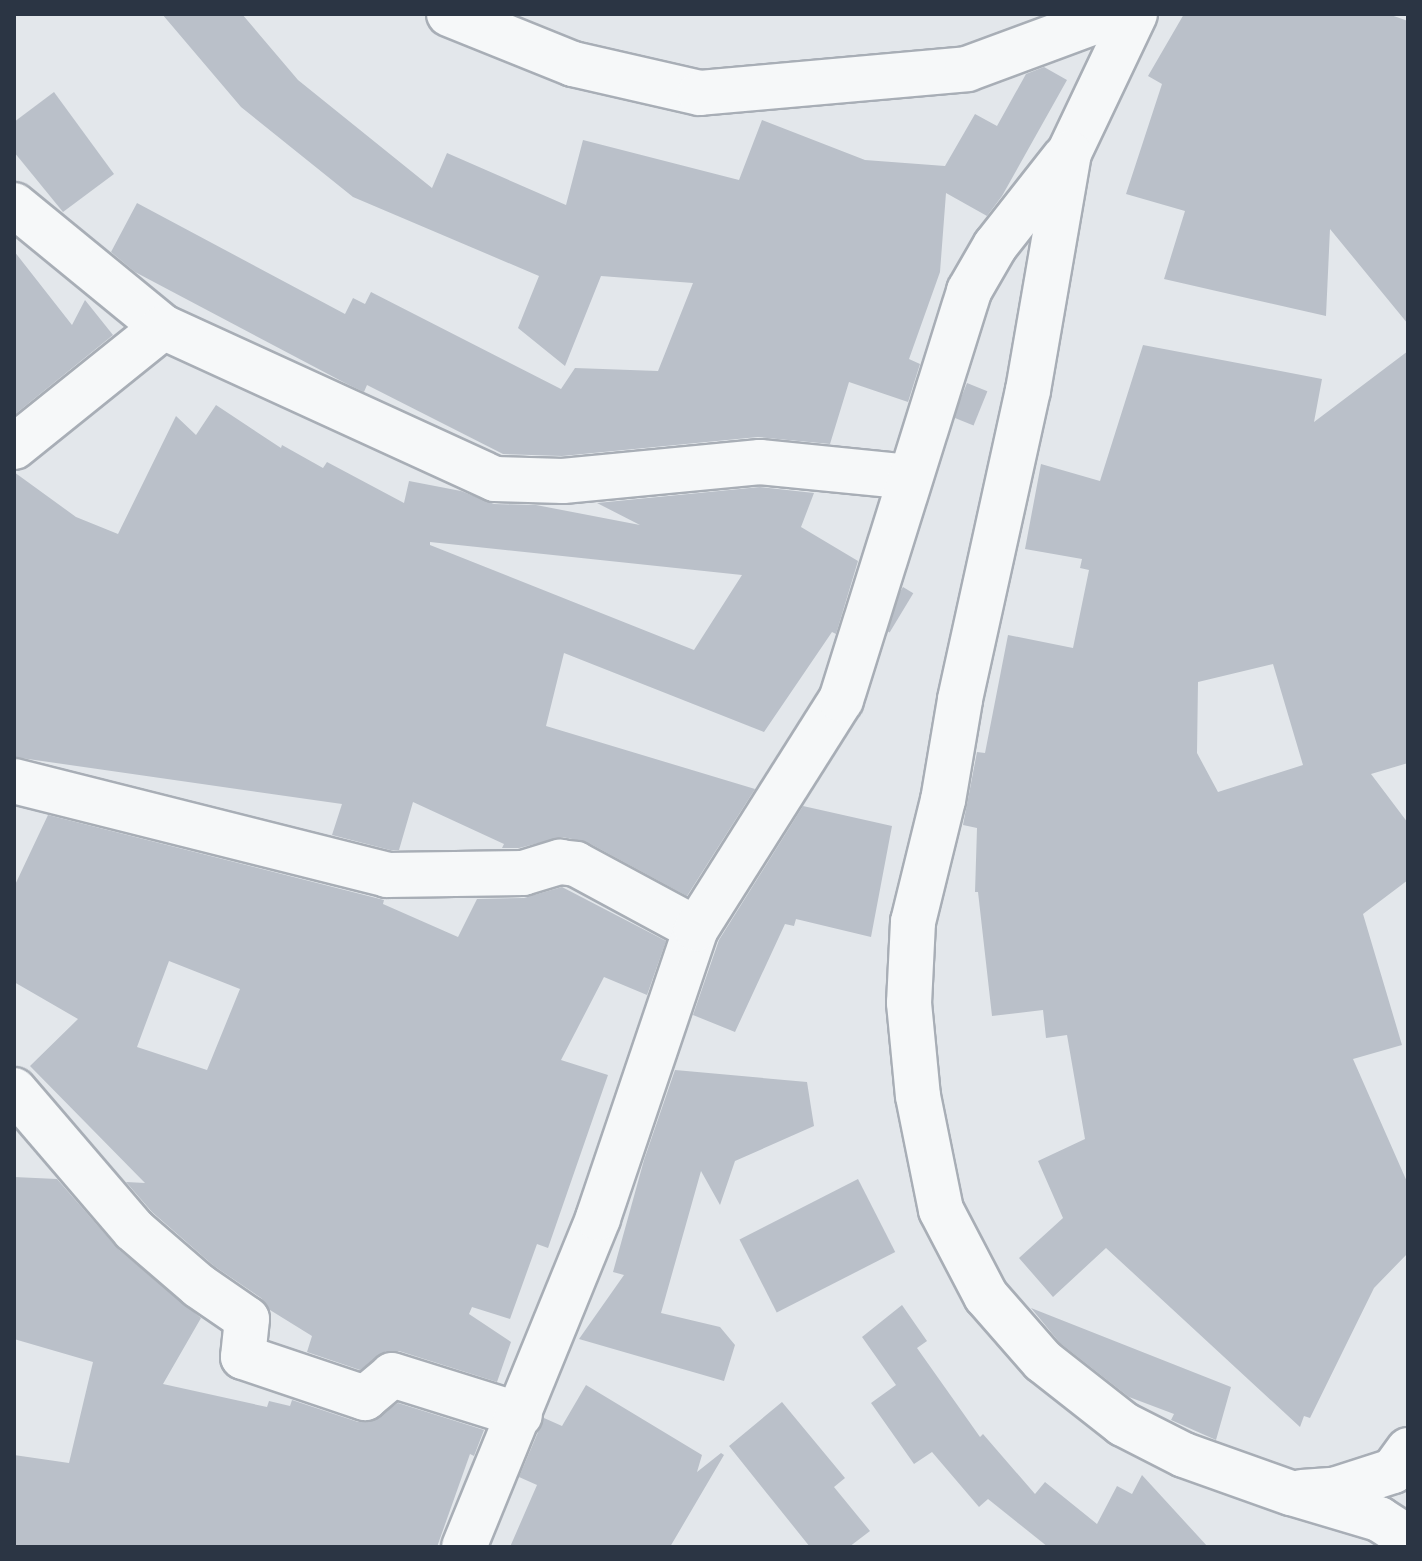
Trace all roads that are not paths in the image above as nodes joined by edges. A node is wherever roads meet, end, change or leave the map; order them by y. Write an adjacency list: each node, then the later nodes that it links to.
1 (449, 14): 2 (street)
2 (1116, 14)
3 (1135, 14): 4 (street)
4 (1069, 153): 8 (street); 14 (street)
5 (14, 205): 6 (street)
6 (163, 327): 7 (street); 8 (street)
7 (14, 447)
8 (909, 477): 10 (street)
9 (14, 781): 10 (street)
10 (696, 929): 12 (street)
11 (14, 1090): 12 (street)
12 (520, 1415): 16 (street)
13 (1408, 1450): 14 (street)
14 (1291, 1493): 15 (street)
15 (1408, 1538)
16 (464, 1547)

